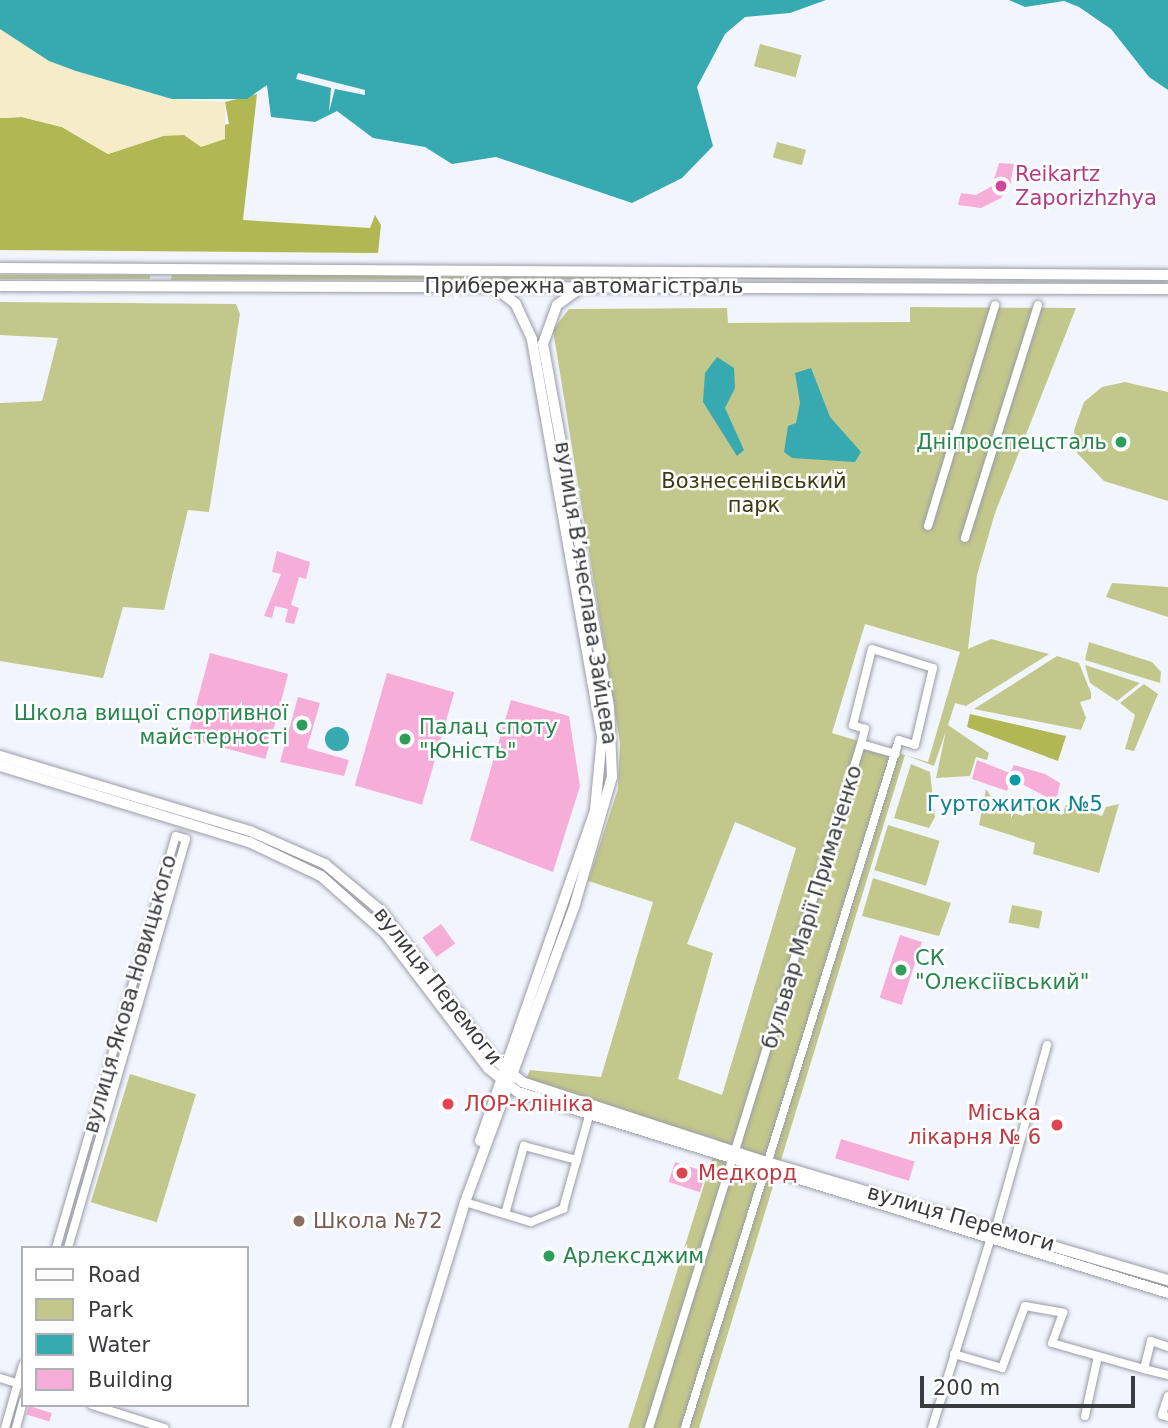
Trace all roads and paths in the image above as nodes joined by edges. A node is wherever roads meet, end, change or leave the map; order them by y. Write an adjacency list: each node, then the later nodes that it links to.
1 (0, 268): 2 (main road, Прибережна автомагістраль)
2 (152, 271): 3 (main road, Прибережна автомагістраль); 9 (main road)
3 (166, 271): 4 (main road, Прибережна автомагістраль); 10 (main road)
4 (1068, 274): 5 (main road, Прибережна автомагістраль); 12 (main road)
5 (1084, 274): 6 (main road, Прибережна автомагістраль); 13 (main road)
6 (1168, 275)
7 (0, 286): 9 (main road, Прибережна автомагістраль)
8 (583, 286): 11 (main road, Прибережна автомагістраль); 12 (main road, Прибережна автомагістраль); 28 (main road, вулиця Вʼячеслава Зайцева)
9 (149, 287): 10 (main road, Прибережна автомагістраль)
10 (170, 287): 11 (main road, Прибережна автомагістраль)
11 (494, 287): 28 (main road, вулиця Вʼячеслава Зайцева)
12 (1066, 289): 13 (main road, Прибережна автомагістраль)
13 (1089, 289): 14 (main road, Прибережна автомагістраль)
14 (1168, 289)
15 (995, 305): 17 (street)
16 (1038, 305): 18 (street)
17 (928, 526)
18 (965, 538)
19 (861, 744): 20 (street, бульвар Марії Примаченко); 20 (street); 30 (street, бульвар Марії Примаченко)
20 (896, 754): 32 (street, бульвар Марії Примаченко)
21 (0, 756): 23 (main road, вулиця Перемоги)
22 (0, 766): 24 (main road, вулиця Перемоги)
23 (316, 859): 24 (main road); 25 (main road, вулиця Перемоги)
24 (308, 868): 26 (main road, вулиця Перемоги)
25 (335, 871): 26 (main road); 28 (main road, вулиця Перемоги)
26 (327, 881): 28 (main road, вулиця Перемоги)
27 (1047, 1045): 35 (street)
28 (505, 1078): 29 (main road, вулиця Перемоги); 30 (main road, вулиця Перемоги); 33 (main road, вулиця Вʼячеслава Зайцева); 55 (main road, вулиця Вʼячеслава Зайцева)
29 (589, 1116): 30 (main road, вулиця Перемоги); 31 (street)
30 (736, 1157): 32 (main road, вулиця Перемоги); 56 (street, бульвар Марії Примаченко)
31 (577, 1160): 34 (street); 34 (street)
32 (768, 1167): 35 (main road, вулиця Перемоги); 57 (street, бульвар Марії Примаченко)
33 (465, 1202): 34 (street); 55 (main road, вулиця Вʼячеслава Зайцева)
34 (505, 1214)
35 (993, 1232): 38 (main road, вулиця Перемоги); 39 (main road, вулиця Перемоги); 41 (street)
36 (57, 1246): 37 (street, вулиця Якова Новицького)
37 (69, 1246)
38 (1168, 1280)
39 (1168, 1293)
40 (1168, 1347): 43 (street)
41 (954, 1354): 42 (street); 58 (street)
42 (1098, 1356): 43 (street); 50 (street)
43 (1144, 1369): 44 (street)
44 (1168, 1375)
45 (0, 1378): 46 (street)
46 (20, 1384): 52 (street)
47 (1168, 1396): 51 (street)
48 (21, 1407): 53 (street)
49 (98, 1407): 54 (street)
50 (1085, 1416)
51 (1168, 1417)
52 (5, 1428)
53 (16, 1428)
54 (164, 1428)
55 (393, 1428)
56 (649, 1428)
57 (685, 1428)
58 (932, 1428)

